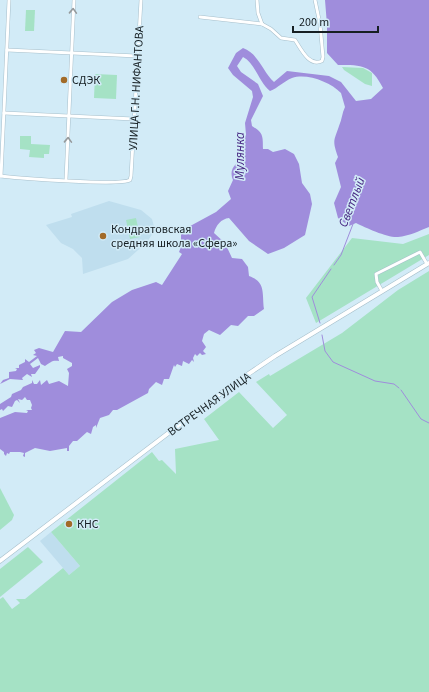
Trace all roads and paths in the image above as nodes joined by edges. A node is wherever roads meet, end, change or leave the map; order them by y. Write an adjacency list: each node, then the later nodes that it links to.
1 (9, 0): 8 (street)
2 (74, 0): 9 (street, one-way to 2)
3 (141, 0): 10 (street, УЛИЦА Г.Н. НИФАНТОВА)
4 (257, 0): 7 (street)
5 (315, 0): 7 (street)
6 (200, 17): 7 (street)
7 (262, 24)
8 (7, 50): 9 (street); 11 (street)
9 (72, 53): 10 (street); 12 (street)
10 (137, 56): 13 (street, УЛИЦА Г.Н. НИФАНТОВА)
11 (4, 113): 12 (street); 14 (street)
12 (69, 116): 13 (street); 15 (street, one-way to 12)
13 (134, 119): 15 (street, УЛИЦА Г.Н. НИФАНТОВА)
14 (0, 176): 15 (street)
15 (66, 179)
16 (428, 264): 17 (main road, ВСТРЕЧНАЯ УЛИЦА); 17 (street)
17 (382, 291): 18 (main road, ВСТРЕЧНАЯ УЛИЦА)
18 (0, 561)

